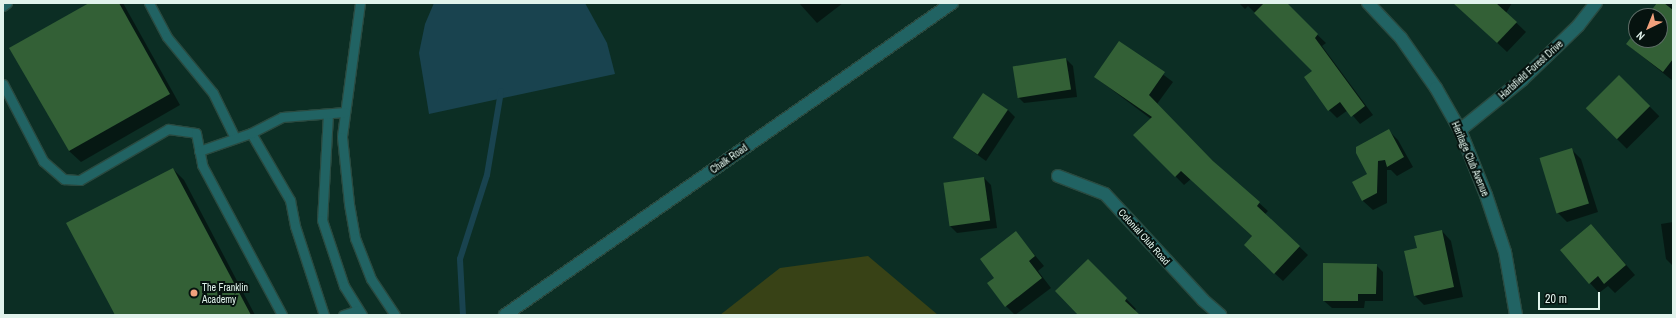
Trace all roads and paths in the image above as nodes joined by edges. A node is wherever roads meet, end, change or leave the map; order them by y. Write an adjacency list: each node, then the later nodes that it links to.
1 (7, 3): 7 (lane)
2 (149, 3): 13 (lane)
3 (360, 3): 9 (lane)
4 (952, 3): 21 (street, Chalk Road)
5 (1368, 3): 11 (street, Heritage Club Avenue)
6 (1596, 3): 11 (street, Hartsfield Forest Drive)
7 (3, 6)
8 (3, 84): 14 (lane)
9 (346, 112): 10 (lane); 20 (lane)
10 (328, 114): 12 (lane); 16 (lane)
11 (1460, 130): 23 (street, Heritage Club Avenue)
12 (251, 133): 13 (lane); 18 (lane)
13 (235, 138): 14 (lane)
14 (199, 151): 17 (lane)
15 (1058, 176): 22 (street, Colonial Club Road)
16 (360, 313): 19 (lane)
17 (282, 315)
18 (324, 315)
19 (343, 315)
20 (395, 315)
21 (506, 315)
22 (1220, 315)
23 (1516, 315)

